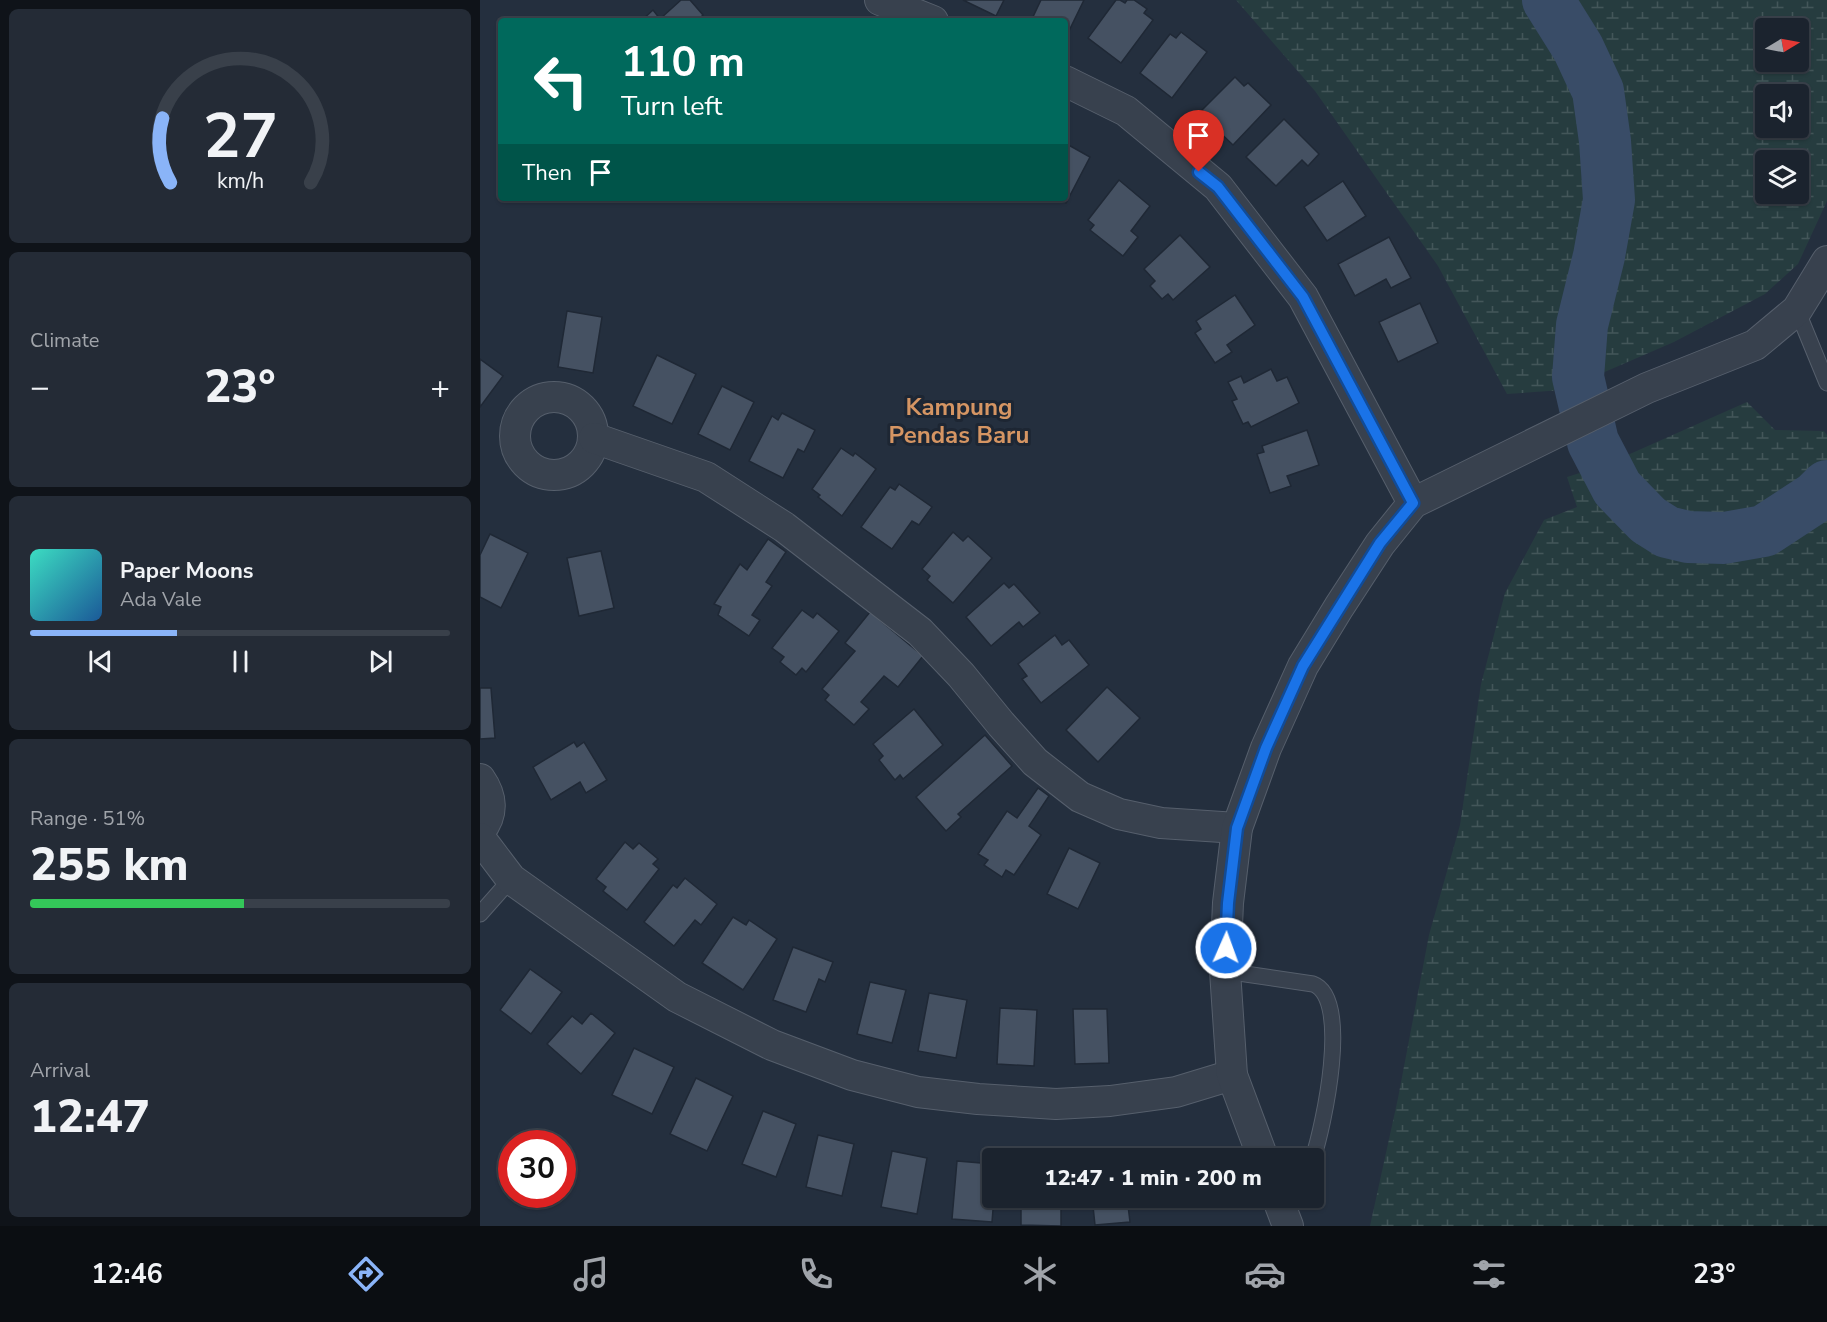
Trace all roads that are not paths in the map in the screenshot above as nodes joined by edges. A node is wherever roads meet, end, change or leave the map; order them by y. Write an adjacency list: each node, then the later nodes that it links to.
1 (880, 0): 2 (street)
2 (925, 18)
3 (1068, 82): 8 (street)
4 (1827, 261): 5 (street)
5 (1797, 310): 6 (lane); 8 (street)
6 (1827, 383)
7 (594, 438): 10 (street)
8 (1413, 503): 10 (street)
9 (480, 779): 11 (street)
10 (1237, 828): 15 (street)
11 (480, 831)
12 (480, 838): 13 (street)
13 (511, 879): 14 (lane); 16 (street)
14 (480, 914)
15 (1225, 971): 16 (street); 18 (lane)
16 (1232, 1075): 17 (street)
17 (1259, 1148)
18 (1315, 1148)

